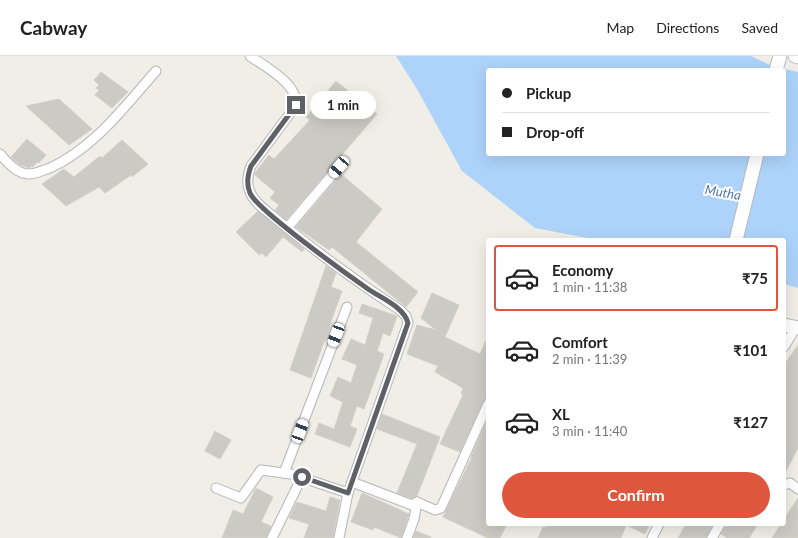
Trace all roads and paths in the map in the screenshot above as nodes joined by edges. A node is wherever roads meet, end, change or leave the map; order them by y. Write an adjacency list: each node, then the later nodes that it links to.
1 (250, 56): 10 (street)
2 (780, 56): 5 (street)
3 (795, 56): 4 (street)
4 (798, 57)
5 (777, 68)
6 (156, 71): 7 (street)
7 (0, 154)
8 (757, 156): 11 (street)
9 (339, 167): 10 (street)
10 (287, 228): 18 (street)
11 (737, 238)
12 (346, 307): 16 (street)
13 (793, 327): 14 (street)
14 (786, 343)
15 (486, 408): 23 (street)
16 (284, 473): 17 (street); 20 (street)
17 (302, 477): 22 (street); 26 (street)
18 (352, 482): 22 (street); 23 (street)
19 (786, 484): 21 (street)
20 (216, 488)
21 (798, 489)
22 (348, 493): 27 (street)
23 (417, 502): 28 (street)
24 (658, 526): 29 (street)
25 (719, 526): 30 (street)
26 (272, 538)
27 (339, 538)
28 (407, 538)
29 (652, 538)
30 (712, 538)

